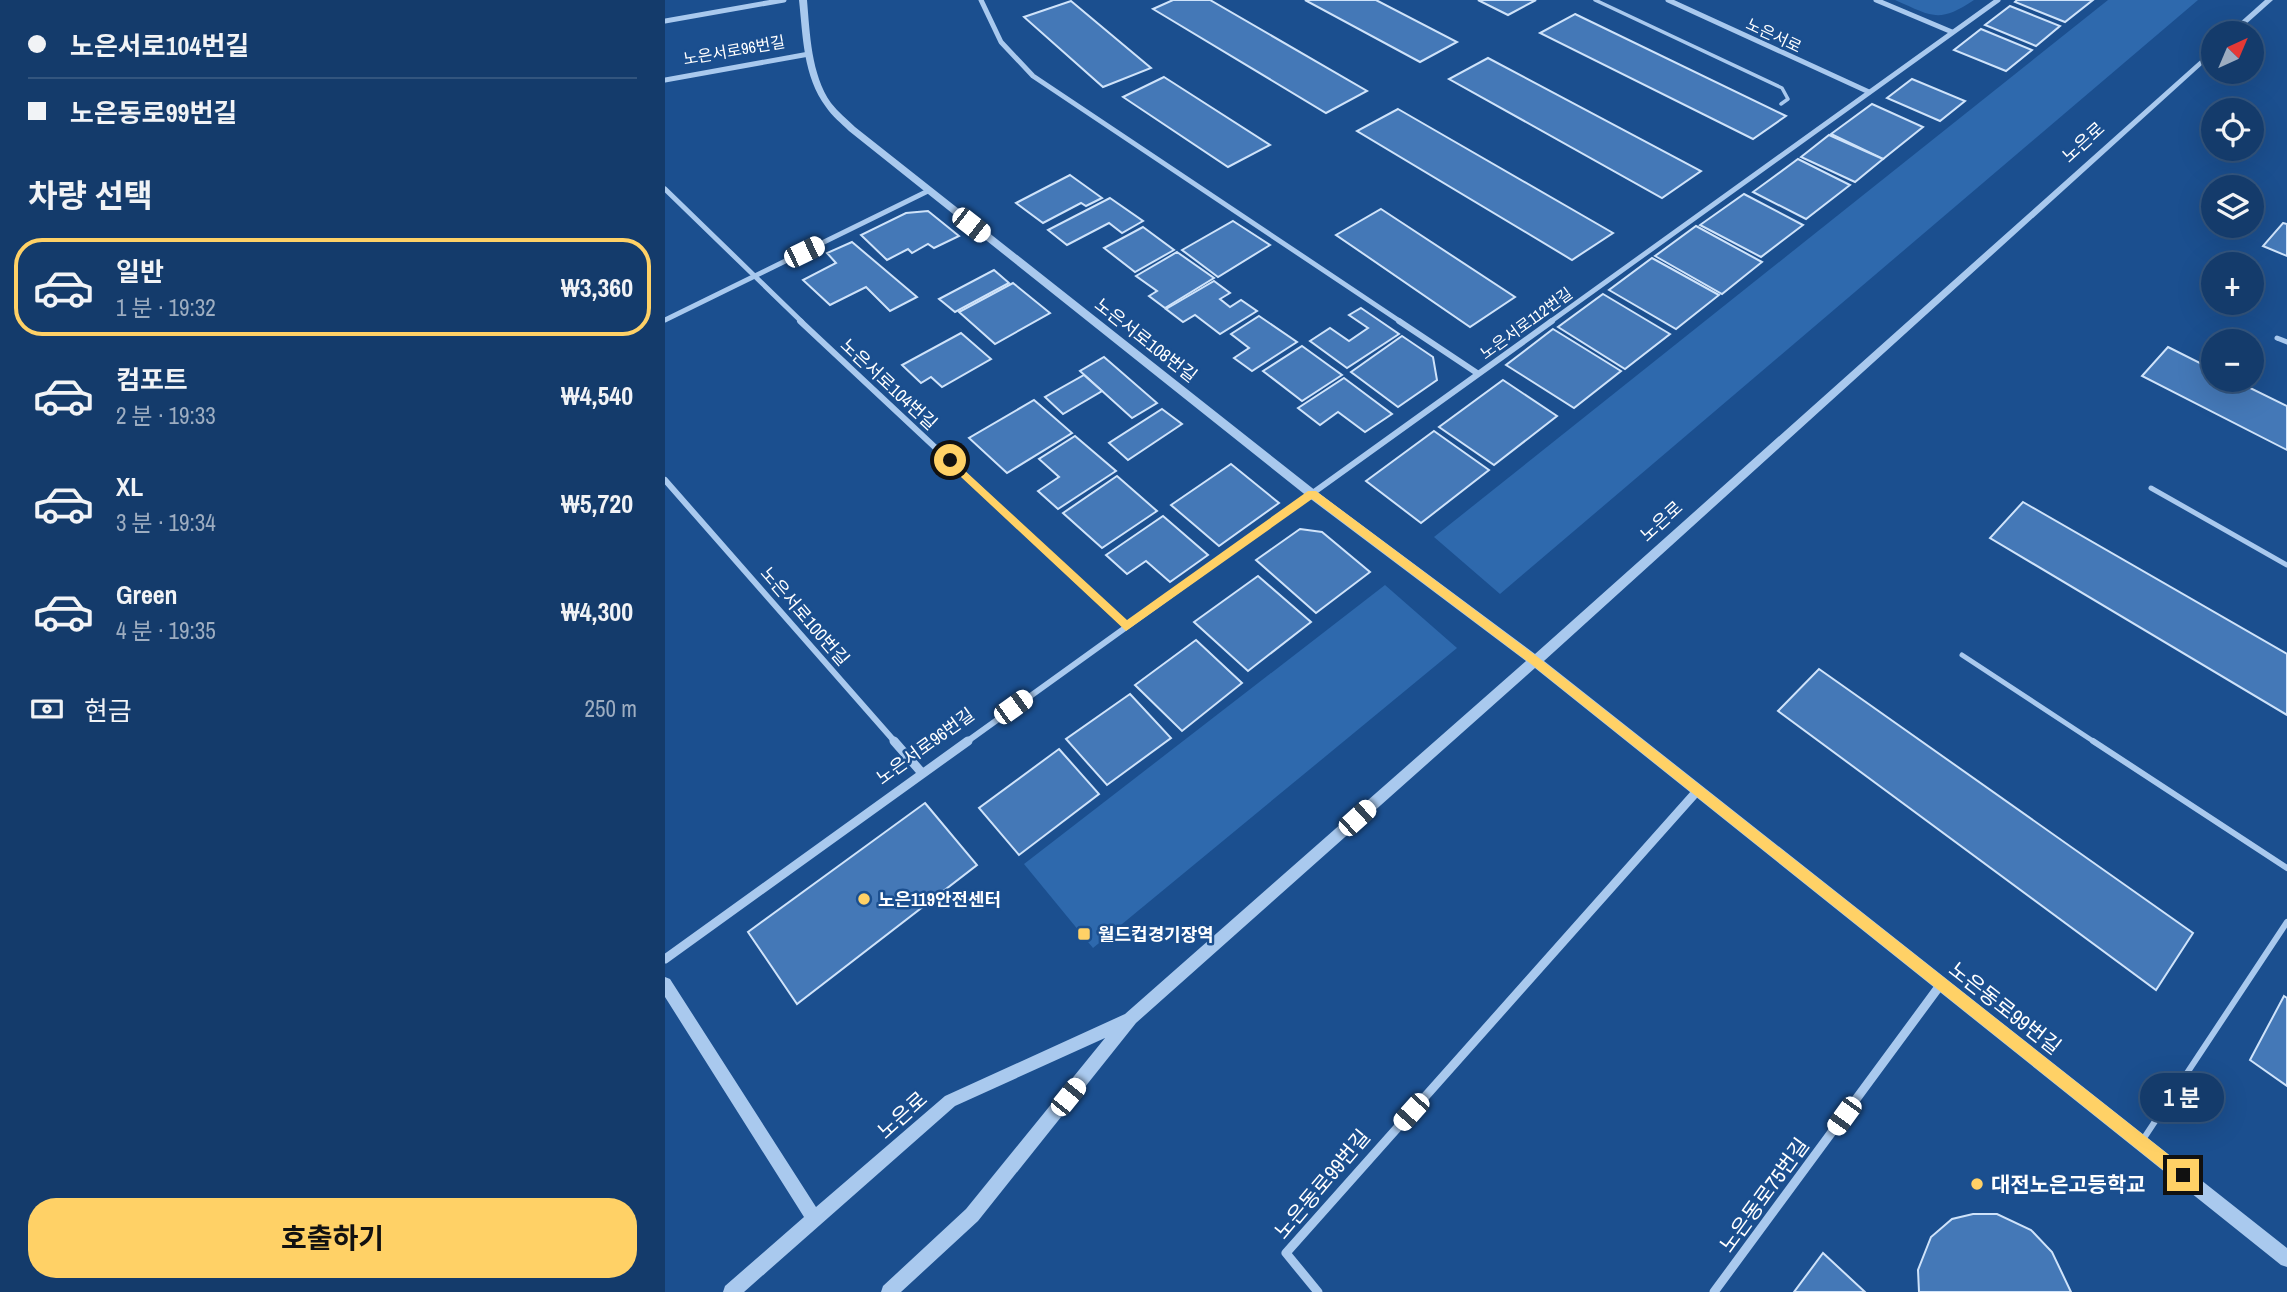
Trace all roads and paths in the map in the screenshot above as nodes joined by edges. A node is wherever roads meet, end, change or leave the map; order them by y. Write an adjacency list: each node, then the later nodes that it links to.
1 (784, 0): 9 (street)
2 (803, 0): 12 (street, 노은서로108번길)
3 (981, 0): 23 (street, 노은서로112번길)
4 (1595, 0): 16 (lane)
5 (1668, 0): 15 (street, 노은서로)
6 (1876, 0): 11 (street)
7 (1998, 0): 11 (street, 노은서로112번길)
8 (2269, 0): 10 (street)
9 (665, 21)
10 (2245, 21)
11 (1952, 32): 15 (street, 노은서로112번길)
12 (809, 54): 14 (street, 노은서로96번길); 18 (street, 노은서로108번길)
13 (2201, 62): 30 (street, 노은로)
14 (665, 80)
15 (1869, 92): 23 (street, 노은서로112번길)
16 (1781, 104)
17 (665, 189): 19 (street, 노은서로104번길)
18 (928, 191): 19 (street); 26 (street, 노은서로108번길)
19 (754, 277): 20 (street); 28 (street, 노은서로104번길)
20 (665, 320)
21 (2277, 338): 22 (lane)
22 (2287, 342)
23 (1477, 373): 26 (street, 노은서로96번길)
24 (665, 480): 31 (street, 노은서로100번길)
25 (2151, 488): 27 (lane)
26 (1312, 494): 28 (street, 노은서로96번길); 30 (street, 노은서로108번길)
27 (2287, 565)
28 (1126, 626): 31 (street, 노은서로96번길)
29 (1962, 655): 33 (lane)
30 (1535, 661): 32 (street, 노은동로99번길); 38 (street, 노은로)
31 (922, 772): 35 (street, 노은서로96번길)
32 (1698, 790): 37 (street, 노은동로99번길); 44 (street, 노은동로99번길)
33 (2287, 868)
34 (2287, 922): 39 (lane)
35 (665, 959)
36 (665, 984): 40 (street)
37 (1941, 984): 39 (street, 노은동로99번길); 45 (street, 노은동로75번길)
38 (1131, 1018): 40 (street, 노은로); 43 (street, 노은로)
39 (2141, 1142): 41 (street, 노은동로99번길)
40 (815, 1220): 42 (street, 노은로)
41 (2287, 1259)
42 (731, 1292)
43 (889, 1292)
44 (1318, 1292)
45 (1714, 1292)

